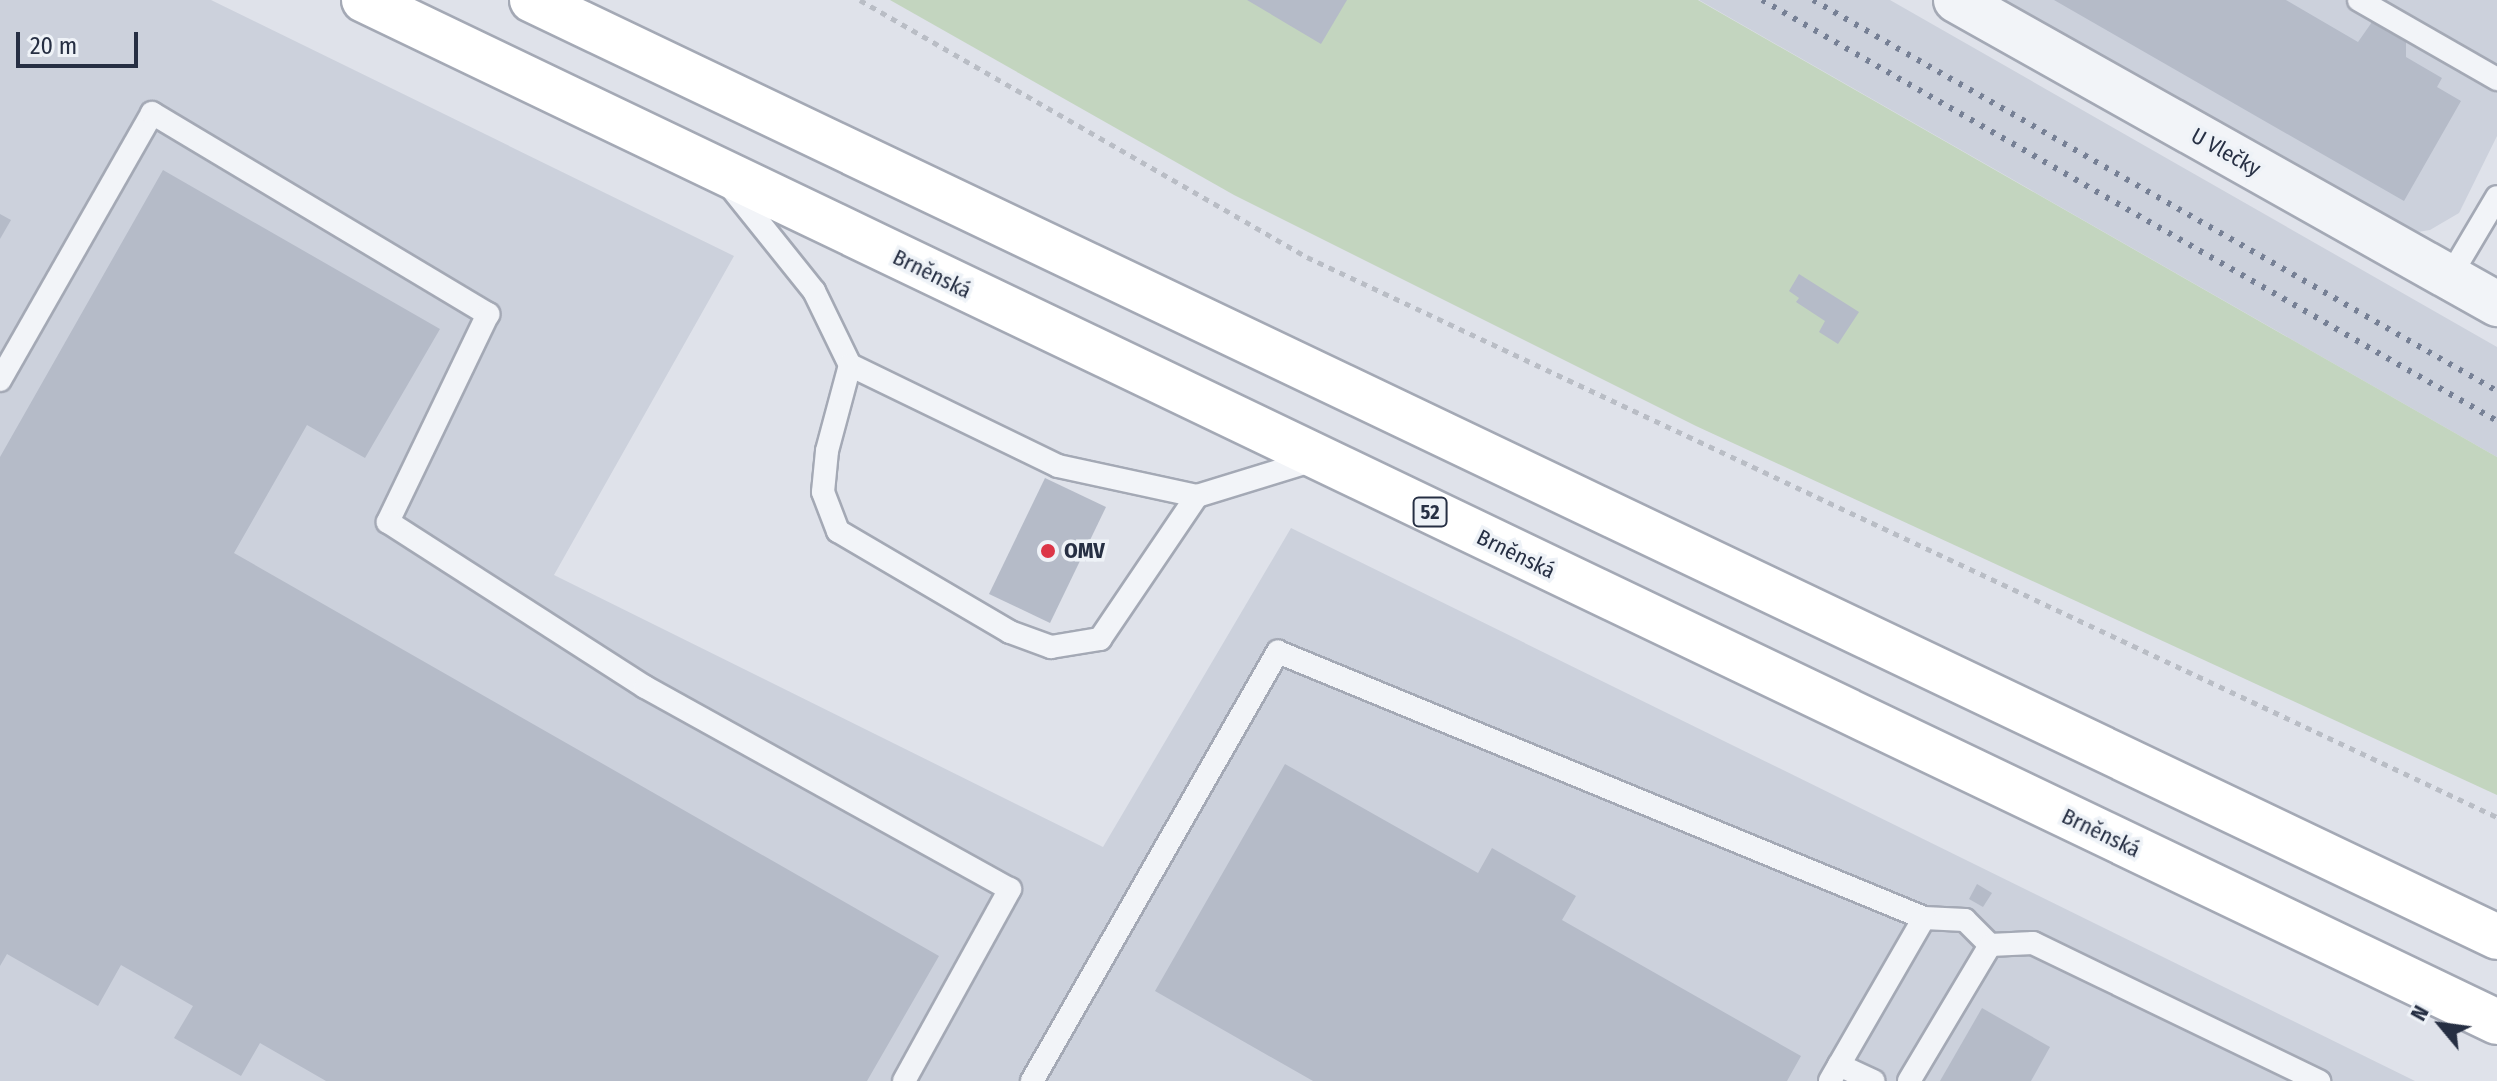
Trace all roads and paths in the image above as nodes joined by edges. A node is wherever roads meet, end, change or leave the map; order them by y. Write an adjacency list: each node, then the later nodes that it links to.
1 (364, 0): 7 (highway, Brněnská / 52)
2 (532, 0): 17 (highway)
3 (860, 0): 15 (path)
4 (1956, 0): 9 (street, U Vlečky)
5 (2359, 0): 6 (lane)
6 (2497, 79)
7 (718, 171): 11 (lane); 13 (highway, Brněnská / 52)
8 (2497, 197): 9 (lane)
9 (2449, 278): 10 (street, U Vlečky)
10 (2497, 304)
11 (850, 365): 14 (lane); 14 (lane)
12 (0, 380): 21 (lane)
13 (1318, 459): 14 (lane); 19 (highway, Brněnská / 52)
14 (1197, 496)
15 (2497, 817)
16 (1924, 918): 18 (lane); 20 (lane); 22 (lane)
17 (2497, 937)
18 (1990, 945): 24 (lane); 25 (lane)
19 (2497, 1022)
20 (1834, 1073): 23 (lane)
21 (904, 1081)
22 (1032, 1081)
23 (1874, 1081)
24 (1909, 1081)
25 (2319, 1081)

